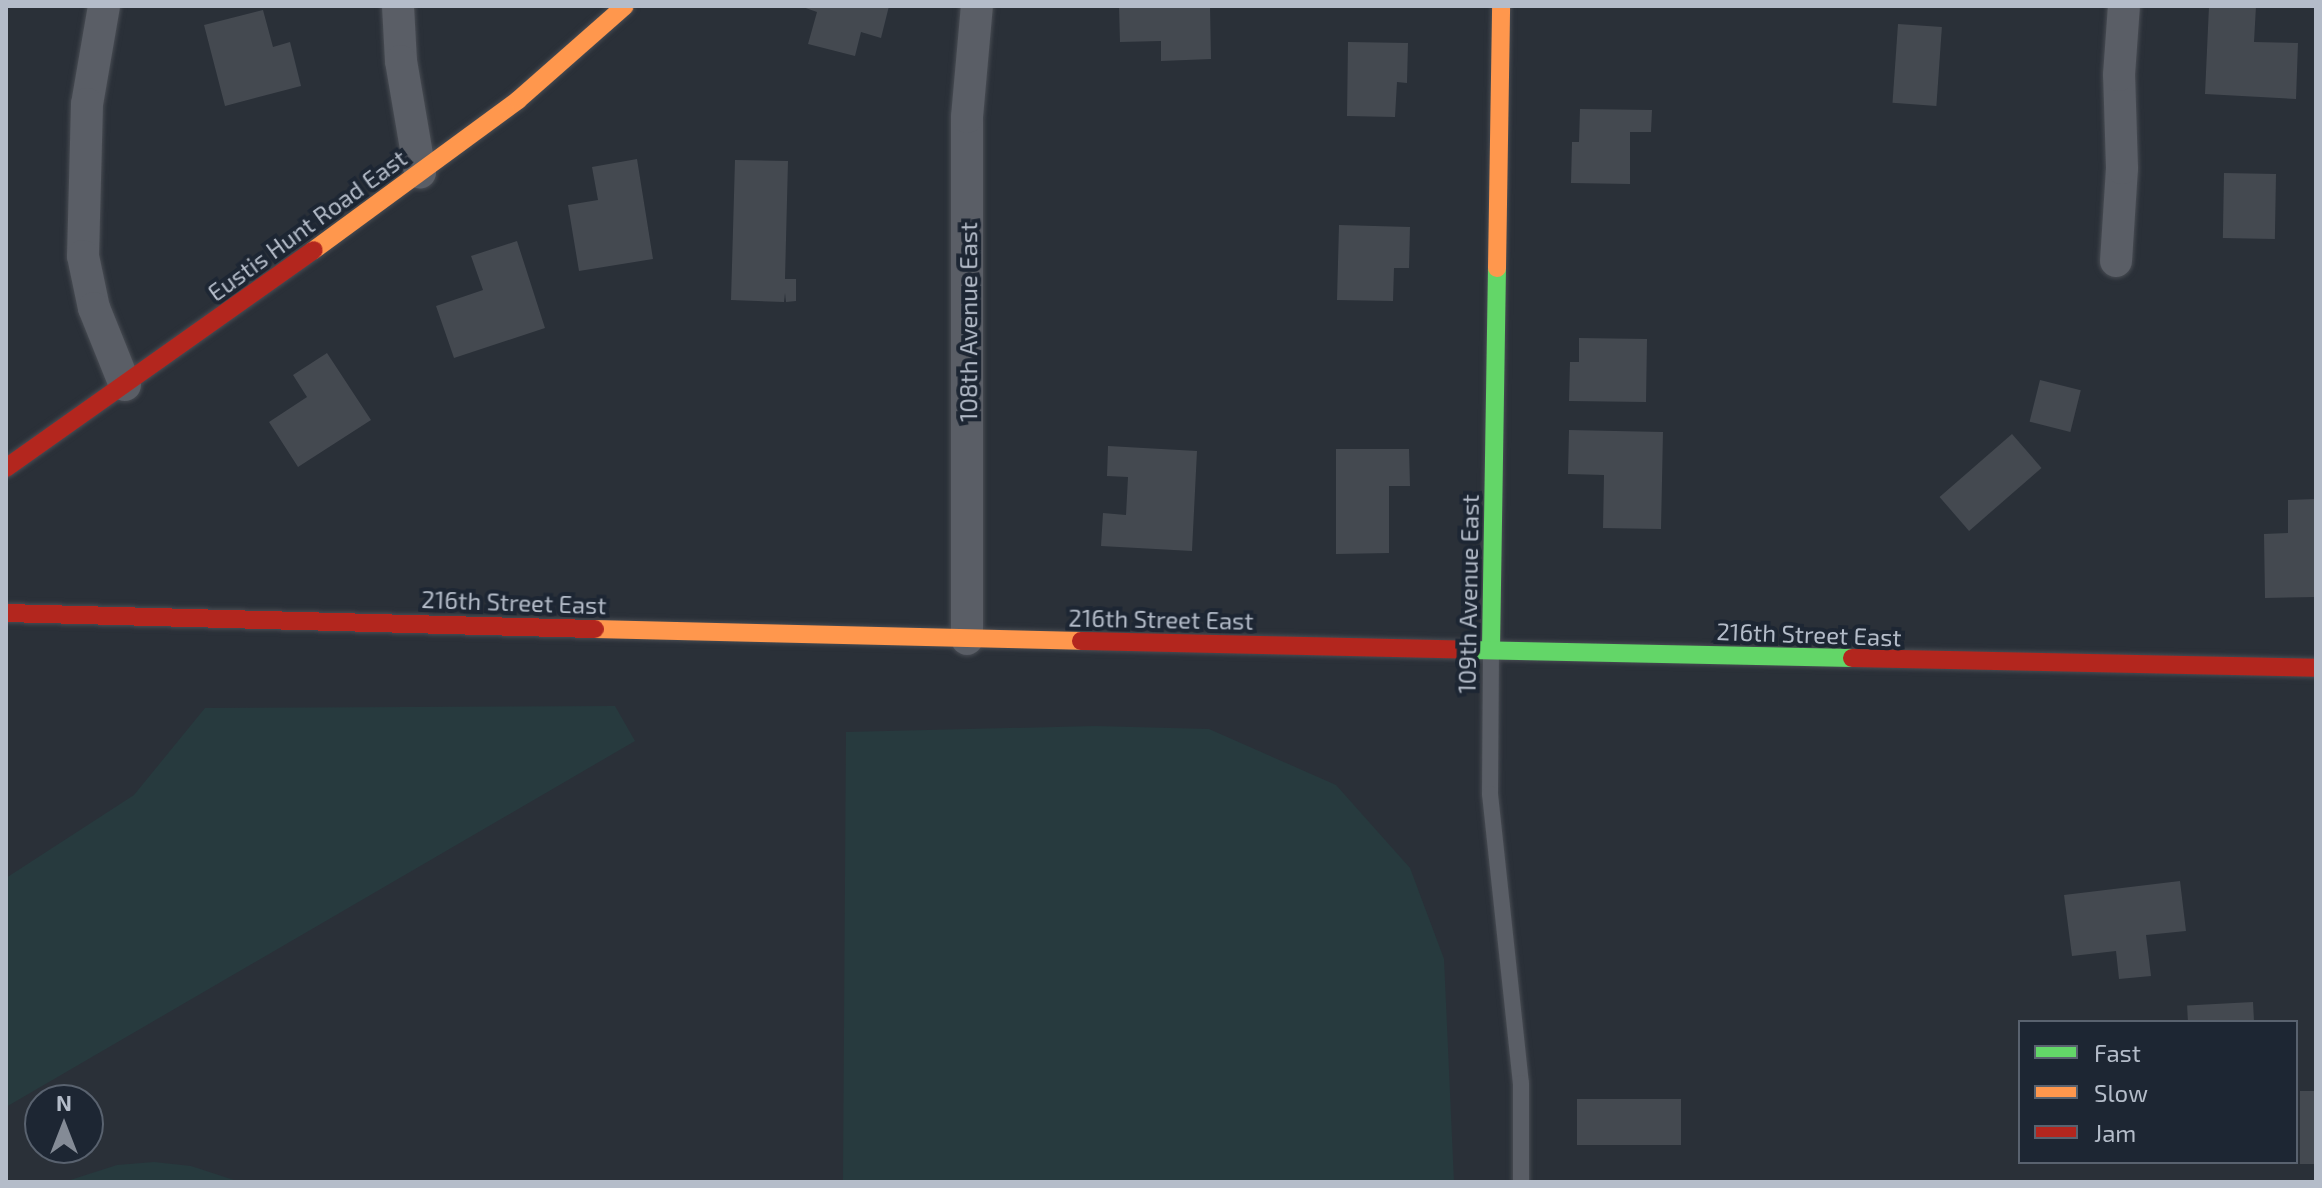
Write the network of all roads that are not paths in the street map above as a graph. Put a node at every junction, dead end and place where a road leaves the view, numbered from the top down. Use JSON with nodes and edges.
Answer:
{"nodes":[{"id":1,"x":104,"y":6,"type":"edge"},
{"id":2,"x":398,"y":6,"type":"edge"},
{"id":3,"x":625,"y":6,"type":"edge"},
{"id":4,"x":977,"y":6,"type":"edge"},
{"id":5,"x":1501,"y":6,"type":"edge"},
{"id":6,"x":2124,"y":6,"type":"edge"},
{"id":7,"x":420,"y":172,"type":"junction"},
{"id":8,"x":2116,"y":261,"type":"dead end"},
{"id":9,"x":125,"y":385,"type":"junction"},
{"id":10,"x":6,"y":468,"type":"edge"},
{"id":11,"x":6,"y":613,"type":"edge"},
{"id":12,"x":967,"y":639,"type":"junction"},
{"id":13,"x":1491,"y":649,"type":"junction"},
{"id":14,"x":2316,"y":668,"type":"edge"},
{"id":15,"x":1521,"y":1182,"type":"edge"}],
"edges":[{"from":1,"to":9,"type":"street"},
{"from":2,"to":7,"type":"street"},
{"from":3,"to":7,"type":"street","name":"Eustis Hunt Road East"},
{"from":4,"to":12,"type":"street","name":"108th Avenue East"},
{"from":5,"to":13,"type":"street","name":"109th Avenue East"},
{"from":6,"to":8,"type":"street"},
{"from":7,"to":9,"type":"street","name":"Eustis Hunt Road East"},
{"from":9,"to":10,"type":"street","name":"Eustis Hunt Road East"},
{"from":11,"to":12,"type":"street","name":"216th Street East"},
{"from":12,"to":13,"type":"street","name":"216th Street East"},
{"from":13,"to":14,"type":"street","name":"216th Street East"},
{"from":13,"to":15,"type":"lane","name":"109th Avenue East"}]}
